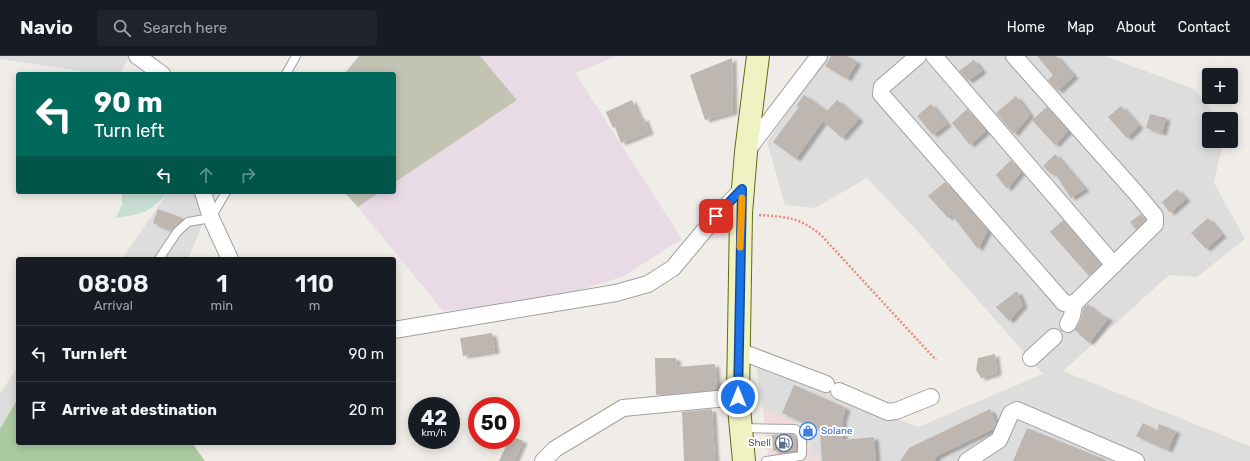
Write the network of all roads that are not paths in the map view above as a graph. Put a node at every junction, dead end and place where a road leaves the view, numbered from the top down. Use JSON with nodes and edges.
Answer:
{"nodes":[{"id":1,"x":138,"y":56,"type":"edge"},
{"id":2,"x":296,"y":56,"type":"edge"},
{"id":3,"x":758,"y":56,"type":"edge"},
{"id":4,"x":819,"y":56,"type":"edge"},
{"id":5,"x":918,"y":56,"type":"edge"},
{"id":6,"x":934,"y":56,"type":"edge"},
{"id":7,"x":1014,"y":56,"type":"edge"},
{"id":8,"x":159,"y":72,"type":"edge"},
{"id":9,"x":287,"y":72,"type":"edge"},
{"id":10,"x":746,"y":152,"type":"junction"},
{"id":11,"x":742,"y":189,"type":"junction"},
{"id":12,"x":205,"y":194,"type":"edge"},
{"id":13,"x":225,"y":194,"type":"edge"},
{"id":14,"x":211,"y":218,"type":"junction"},
{"id":15,"x":160,"y":257,"type":"edge"},
{"id":16,"x":229,"y":257,"type":"edge"},
{"id":17,"x":1114,"y":265,"type":"junction"},
{"id":18,"x":1074,"y":304,"type":"junction"},
{"id":19,"x":1068,"y":324,"type":"dead end"},
{"id":20,"x":396,"y":330,"type":"edge"},
{"id":21,"x":1054,"y":337,"type":"dead end"},
{"id":22,"x":739,"y":351,"type":"junction"},
{"id":23,"x":1031,"y":358,"type":"dead end"},
{"id":24,"x":738,"y":397,"type":"junction"},
{"id":25,"x":931,"y":397,"type":"dead end"},
{"id":26,"x":741,"y":428,"type":"junction"},
{"id":27,"x":543,"y":461,"type":"edge"},
{"id":28,"x":744,"y":461,"type":"edge"},
{"id":29,"x":766,"y":461,"type":"edge"},
{"id":30,"x":967,"y":461,"type":"edge"},
{"id":31,"x":1136,"y":461,"type":"edge"}],
"edges":[{"from":1,"to":8,"type":"street"},
{"from":2,"to":9,"type":"lane"},
{"from":3,"to":10,"type":"main road"},
{"from":4,"to":10,"type":"street"},
{"from":5,"to":18,"type":"street"},
{"from":6,"to":17,"type":"street"},
{"from":7,"to":17,"type":"street"},
{"from":10,"to":11,"type":"main road"},
{"from":11,"to":20,"type":"street"},
{"from":11,"to":22,"type":"main road"},
{"from":12,"to":14,"type":"street"},
{"from":13,"to":14,"type":"lane"},
{"from":14,"to":15,"type":"lane"},
{"from":14,"to":16,"type":"street"},
{"from":17,"to":18,"type":"street"},
{"from":18,"to":19,"type":"street"},
{"from":21,"to":23,"type":"street"},
{"from":22,"to":24,"type":"main road"},
{"from":22,"to":25,"type":"street"},
{"from":24,"to":26,"type":"main road"},
{"from":24,"to":27,"type":"street"},
{"from":26,"to":28,"type":"main road"},
{"from":26,"to":29,"type":"lane"},
{"from":30,"to":31,"type":"street"}]}
